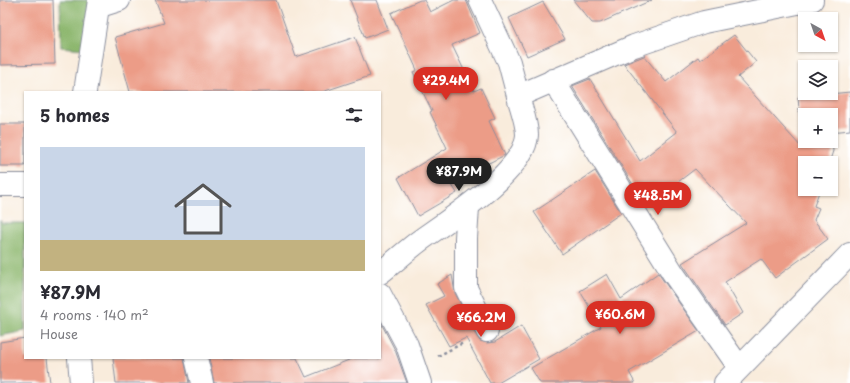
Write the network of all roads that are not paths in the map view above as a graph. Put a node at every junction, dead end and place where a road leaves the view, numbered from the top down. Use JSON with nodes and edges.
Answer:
{"nodes":[{"id":1,"x":480,"y":0,"type":"edge"},
{"id":2,"x":812,"y":0,"type":"edge"},
{"id":3,"x":106,"y":2,"type":"edge"},
{"id":4,"x":553,"y":80,"type":"junction"},
{"id":5,"x":85,"y":91,"type":"edge"},
{"id":6,"x":518,"y":96,"type":"junction"},
{"id":7,"x":0,"y":185,"type":"edge"},
{"id":8,"x":24,"y":185,"type":"edge"},
{"id":9,"x":468,"y":207,"type":"junction"},
{"id":10,"x":850,"y":254,"type":"edge"},
{"id":11,"x":381,"y":272,"type":"edge"},
{"id":12,"x":381,"y":296,"type":"edge"},
{"id":13,"x":487,"y":331,"type":"road end"},
{"id":14,"x":79,"y":359,"type":"edge"},
{"id":15,"x":196,"y":359,"type":"edge"},
{"id":16,"x":732,"y":375,"type":"edge"},
{"id":17,"x":417,"y":376,"type":"edge"},
{"id":18,"x":81,"y":383,"type":"edge"},
{"id":19,"x":202,"y":383,"type":"edge"}],
"edges":[{"from":1,"to":6,"type":"street"},
{"from":2,"to":4,"type":"street"},
{"from":3,"to":5,"type":"street"},
{"from":4,"to":6,"type":"street"},
{"from":4,"to":16,"type":"street"},
{"from":6,"to":9,"type":"street"},
{"from":7,"to":8,"type":"street"},
{"from":9,"to":11,"type":"street"},
{"from":9,"to":13,"type":"street"},
{"from":10,"to":16,"type":"street"},
{"from":12,"to":17,"type":"street"},
{"from":14,"to":18,"type":"street"},
{"from":15,"to":19,"type":"street"}]}
